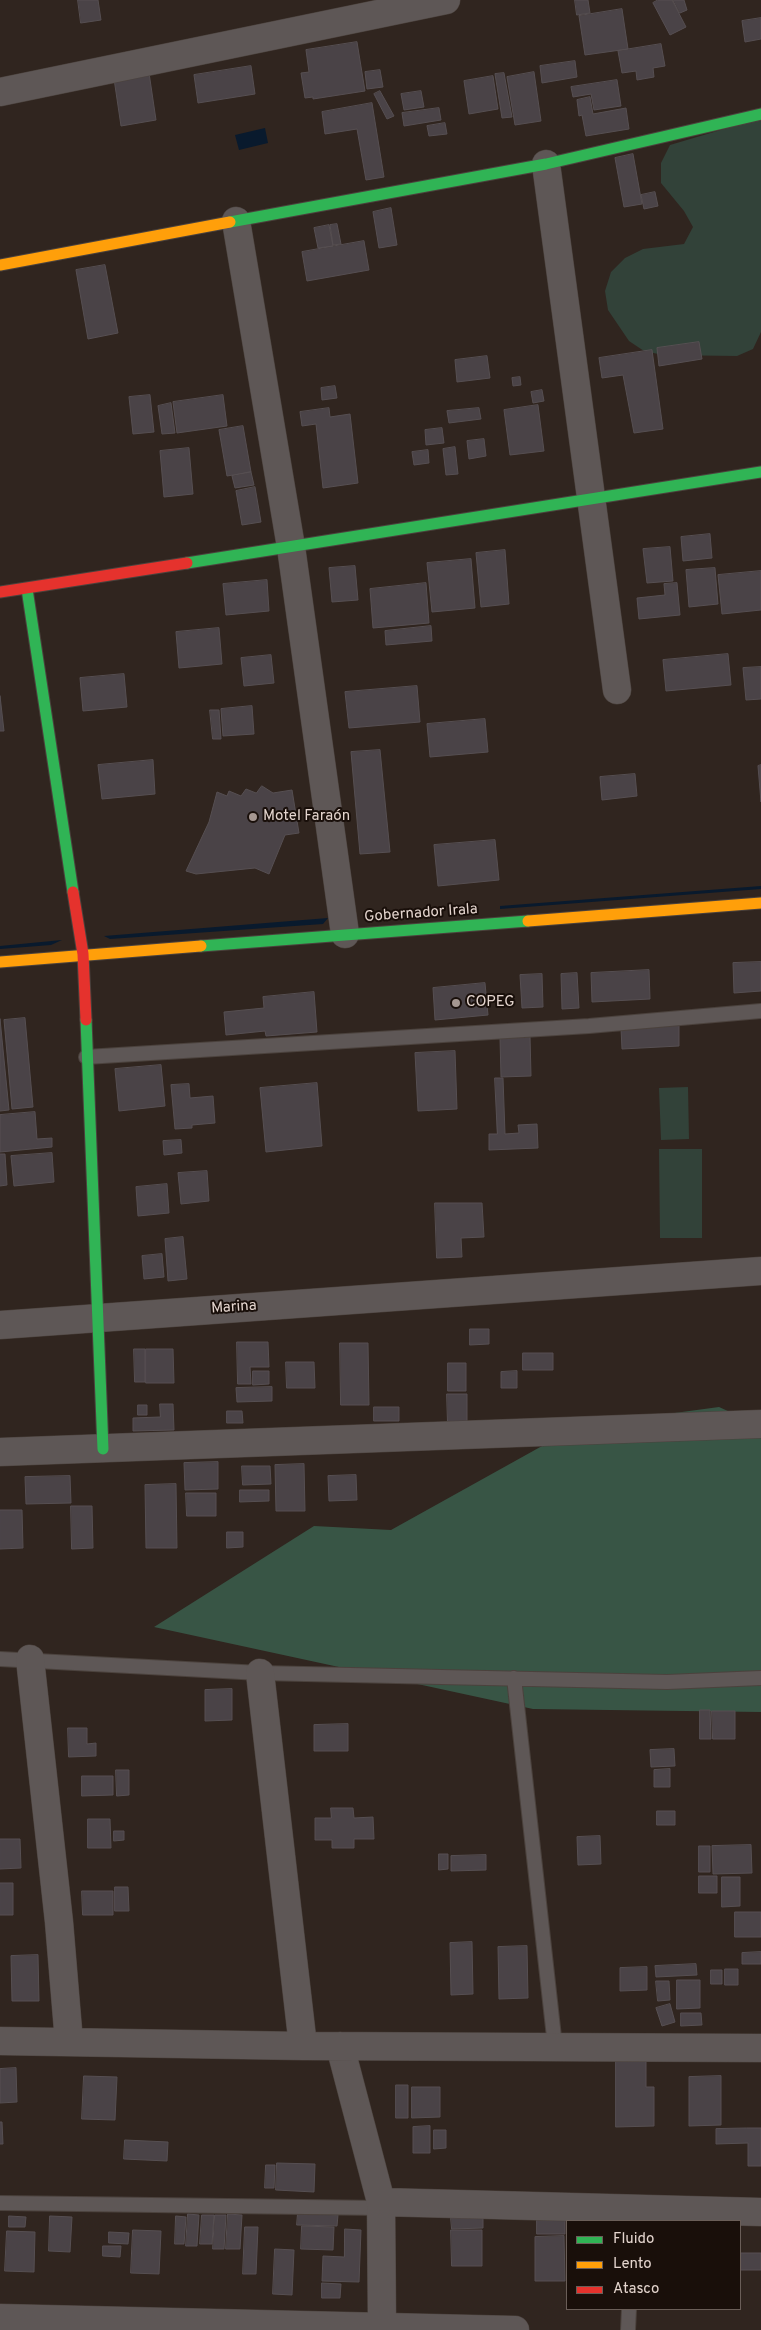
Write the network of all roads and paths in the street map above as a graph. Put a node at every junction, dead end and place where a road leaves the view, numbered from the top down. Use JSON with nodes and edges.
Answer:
{"nodes":[{"id":1,"x":446,"y":0,"type":"edge"},
{"id":2,"x":0,"y":92,"type":"edge"},
{"id":3,"x":761,"y":114,"type":"edge"},
{"id":4,"x":546,"y":164,"type":"junction"},
{"id":5,"x":236,"y":221,"type":"junction"},
{"id":6,"x":0,"y":265,"type":"edge"},
{"id":7,"x":761,"y":472,"type":"edge"},
{"id":8,"x":591,"y":499,"type":"junction"},
{"id":9,"x":291,"y":547,"type":"junction"},
{"id":10,"x":27,"y":589,"type":"junction"},
{"id":11,"x":0,"y":592,"type":"edge"},
{"id":12,"x":618,"y":690,"type":"dead end"},
{"id":13,"x":761,"y":903,"type":"edge"},
{"id":14,"x":345,"y":934,"type":"junction"},
{"id":15,"x":83,"y":954,"type":"junction"},
{"id":16,"x":0,"y":962,"type":"edge"},
{"id":17,"x":761,"y":1011,"type":"edge"},
{"id":18,"x":86,"y":1057,"type":"junction"},
{"id":19,"x":761,"y":1272,"type":"edge"},
{"id":20,"x":96,"y":1318,"type":"junction"},
{"id":21,"x":0,"y":1325,"type":"edge"},
{"id":22,"x":761,"y":1424,"type":"edge"},
{"id":23,"x":103,"y":1449,"type":"junction"},
{"id":24,"x":0,"y":1452,"type":"edge"},
{"id":25,"x":0,"y":1659,"type":"edge"},
{"id":26,"x":30,"y":1659,"type":"junction"},
{"id":27,"x":260,"y":1673,"type":"junction"},
{"id":28,"x":514,"y":1678,"type":"junction"},
{"id":29,"x":761,"y":1678,"type":"edge"},
{"id":30,"x":0,"y":2041,"type":"edge"},
{"id":31,"x":69,"y":2042,"type":"junction"},
{"id":32,"x":303,"y":2046,"type":"junction"},
{"id":33,"x":340,"y":2046,"type":"junction"},
{"id":34,"x":555,"y":2046,"type":"junction"},
{"id":35,"x":761,"y":2048,"type":"edge"},
{"id":36,"x":0,"y":2203,"type":"edge"},
{"id":37,"x":381,"y":2205,"type":"junction"},
{"id":38,"x":761,"y":2212,"type":"edge"},
{"id":39,"x":631,"y":2215,"type":"edge"},
{"id":40,"x":629,"y":2310,"type":"edge"},
{"id":41,"x":0,"y":2318,"type":"edge"},
{"id":42,"x":382,"y":2325,"type":"junction"},
{"id":43,"x":515,"y":2330,"type":"edge"},
{"id":44,"x":628,"y":2330,"type":"edge"}],
"edges":[{"from":1,"to":2,"type":"street"},
{"from":3,"to":4,"type":"street"},
{"from":4,"to":5,"type":"street"},
{"from":4,"to":8,"type":"street"},
{"from":5,"to":6,"type":"street"},
{"from":5,"to":9,"type":"street"},
{"from":7,"to":8,"type":"street"},
{"from":8,"to":9,"type":"street"},
{"from":8,"to":12,"type":"street"},
{"from":9,"to":10,"type":"street"},
{"from":9,"to":14,"type":"street"},
{"from":10,"to":11,"type":"street"},
{"from":10,"to":15,"type":"street"},
{"from":13,"to":14,"type":"street","name":"Gobernador Irala"},
{"from":14,"to":15,"type":"street","name":"Gobernador Irala"},
{"from":15,"to":16,"type":"street","name":"Gobernador Irala"},
{"from":15,"to":18,"type":"street"},
{"from":17,"to":18,"type":"lane"},
{"from":18,"to":20,"type":"street"},
{"from":19,"to":20,"type":"street","name":"Marina"},
{"from":20,"to":21,"type":"street","name":"Marina"},
{"from":20,"to":23,"type":"street"},
{"from":22,"to":23,"type":"street"},
{"from":23,"to":24,"type":"street"},
{"from":25,"to":26,"type":"lane"},
{"from":26,"to":27,"type":"lane"},
{"from":26,"to":31,"type":"street"},
{"from":27,"to":28,"type":"lane"},
{"from":27,"to":32,"type":"street"},
{"from":28,"to":29,"type":"lane"},
{"from":28,"to":34,"type":"lane"},
{"from":30,"to":31,"type":"street"},
{"from":31,"to":32,"type":"street"},
{"from":32,"to":33,"type":"street"},
{"from":33,"to":34,"type":"street"},
{"from":33,"to":37,"type":"street"},
{"from":34,"to":35,"type":"street"},
{"from":36,"to":37,"type":"lane"},
{"from":37,"to":39,"type":"street"},
{"from":37,"to":42,"type":"street"},
{"from":38,"to":39,"type":"street"},
{"from":40,"to":44,"type":"lane"},
{"from":41,"to":42,"type":"street"},
{"from":42,"to":43,"type":"street"}]}
